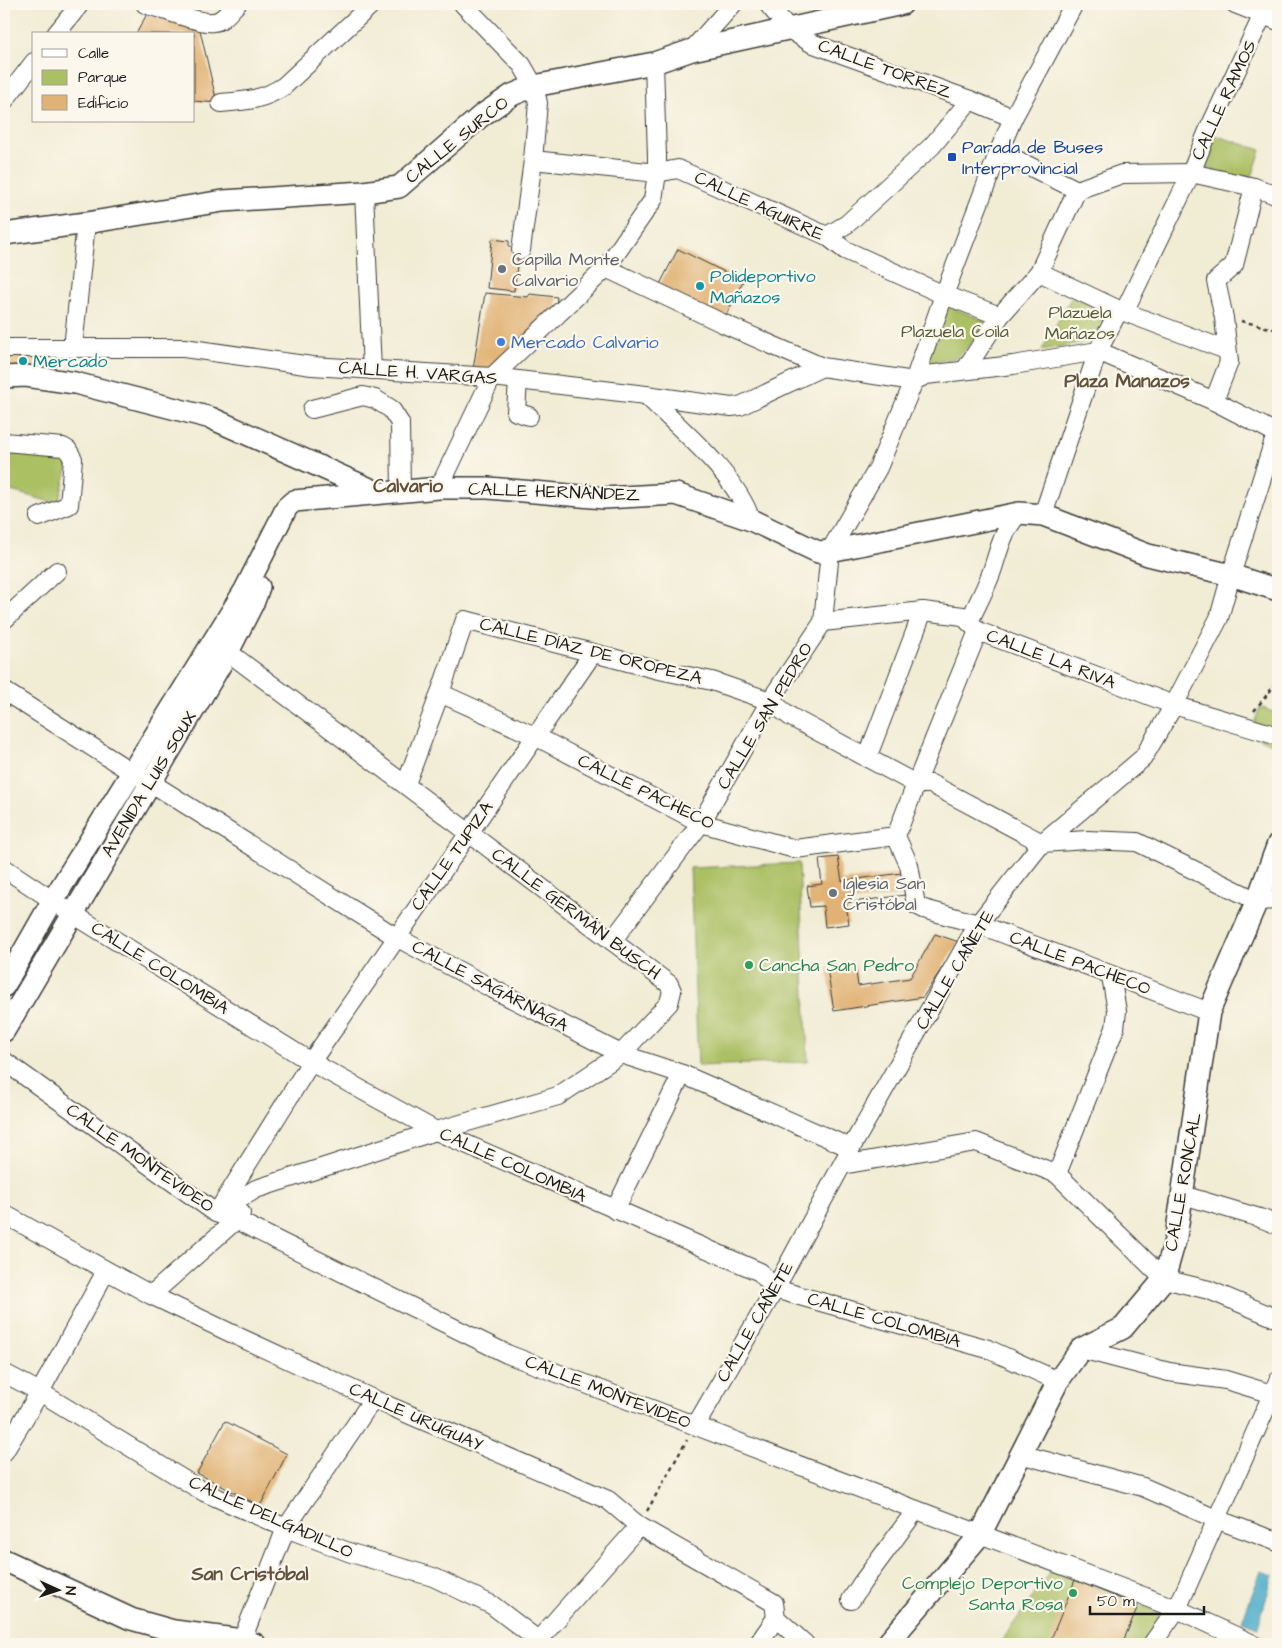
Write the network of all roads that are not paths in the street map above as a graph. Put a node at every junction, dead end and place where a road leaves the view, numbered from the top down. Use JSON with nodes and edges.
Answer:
{"nodes":[{"id":1,"x":80,"y":4,"type":"edge"},
{"id":2,"x":145,"y":4,"type":"edge"},
{"id":3,"x":237,"y":4,"type":"edge"},
{"id":4,"x":372,"y":4,"type":"edge"},
{"id":5,"x":464,"y":4,"type":"edge"},
{"id":6,"x":733,"y":4,"type":"edge"},
{"id":7,"x":768,"y":4,"type":"edge"},
{"id":8,"x":902,"y":4,"type":"edge"},
{"id":9,"x":1074,"y":4,"type":"edge"},
{"id":10,"x":1235,"y":4,"type":"edge"},
{"id":11,"x":1270,"y":13,"type":"edge"},
{"id":12,"x":789,"y":29,"type":"junction"},
{"id":13,"x":58,"y":32,"type":"edge"},
{"id":14,"x":692,"y":50,"type":"junction"},
{"id":15,"x":654,"y":63,"type":"junction"},
{"id":16,"x":32,"y":65,"type":"edge"},
{"id":17,"x":534,"y":86,"type":"junction"},
{"id":18,"x":970,"y":100,"type":"junction"},
{"id":19,"x":4,"y":101,"type":"edge"},
{"id":20,"x":221,"y":103,"type":"dead end"},
{"id":21,"x":1013,"y":118,"type":"junction"},
{"id":22,"x":999,"y":151,"type":"junction"},
{"id":23,"x":533,"y":160,"type":"junction"},
{"id":24,"x":657,"y":173,"type":"junction"},
{"id":25,"x":1189,"y":177,"type":"junction"},
{"id":26,"x":1254,"y":187,"type":"junction"},
{"id":27,"x":1077,"y":190,"type":"junction"},
{"id":28,"x":364,"y":192,"type":"junction"},
{"id":29,"x":1278,"y":196,"type":"edge"},
{"id":30,"x":86,"y":223,"type":"junction"},
{"id":31,"x":4,"y":234,"type":"edge"},
{"id":32,"x":827,"y":236,"type":"junction"},
{"id":33,"x":521,"y":250,"type":"dead end"},
{"id":34,"x":606,"y":268,"type":"junction"},
{"id":35,"x":1039,"y":272,"type":"junction"},
{"id":36,"x":944,"y":295,"type":"junction"},
{"id":37,"x":1121,"y":311,"type":"junction"},
{"id":38,"x":1000,"y":316,"type":"junction"},
{"id":39,"x":4,"y":348,"type":"edge"},
{"id":40,"x":73,"y":348,"type":"junction"},
{"id":41,"x":1098,"y":350,"type":"junction"},
{"id":42,"x":1226,"y":350,"type":"junction"},
{"id":43,"x":822,"y":367,"type":"junction"},
{"id":44,"x":372,"y":370,"type":"junction"},
{"id":45,"x":965,"y":370,"type":"junction"},
{"id":46,"x":4,"y":377,"type":"edge"},
{"id":47,"x":492,"y":377,"type":"junction"},
{"id":48,"x":518,"y":380,"type":"junction"},
{"id":49,"x":914,"y":381,"type":"junction"},
{"id":50,"x":646,"y":395,"type":"junction"},
{"id":51,"x":1214,"y":401,"type":"junction"},
{"id":52,"x":312,"y":409,"type":"dead end"},
{"id":53,"x":529,"y":416,"type":"dead end"},
{"id":54,"x":1278,"y":432,"type":"edge"},
{"id":55,"x":4,"y":442,"type":"edge"},
{"id":56,"x":439,"y":488,"type":"junction"},
{"id":57,"x":391,"y":493,"type":"junction"},
{"id":58,"x":1019,"y":513,"type":"junction"},
{"id":59,"x":1043,"y":515,"type":"junction"},
{"id":60,"x":39,"y":517,"type":"dead end"},
{"id":61,"x":751,"y":520,"type":"junction"},
{"id":62,"x":276,"y":529,"type":"junction"},
{"id":63,"x":830,"y":552,"type":"junction"},
{"id":64,"x":57,"y":571,"type":"dead end"},
{"id":65,"x":1231,"y":575,"type":"junction"},
{"id":66,"x":1278,"y":590,"type":"edge"},
{"id":67,"x":923,"y":611,"type":"junction"},
{"id":68,"x":4,"y":620,"type":"edge"},
{"id":69,"x":823,"y":622,"type":"junction"},
{"id":70,"x":974,"y":626,"type":"junction"},
{"id":71,"x":228,"y":652,"type":"junction"},
{"id":72,"x":593,"y":653,"type":"junction"},
{"id":73,"x":4,"y":691,"type":"edge"},
{"id":74,"x":440,"y":693,"type":"junction"},
{"id":75,"x":770,"y":700,"type":"junction"},
{"id":76,"x":1174,"y":706,"type":"junction"},
{"id":77,"x":537,"y":736,"type":"junction"},
{"id":78,"x":1278,"y":736,"type":"edge"},
{"id":79,"x":867,"y":758,"type":"junction"},
{"id":80,"x":141,"y":778,"type":"junction"},
{"id":81,"x":406,"y":784,"type":"junction"},
{"id":82,"x":916,"y":784,"type":"junction"},
{"id":83,"x":701,"y":823,"type":"junction"},
{"id":84,"x":468,"y":833,"type":"junction"},
{"id":85,"x":896,"y":836,"type":"junction"},
{"id":86,"x":1042,"y":843,"type":"junction"},
{"id":87,"x":1278,"y":844,"type":"edge"},
{"id":88,"x":4,"y":868,"type":"edge"},
{"id":89,"x":53,"y":900,"type":"junction"},
{"id":90,"x":1268,"y":901,"type":"edge"},
{"id":91,"x":72,"y":914,"type":"junction"},
{"id":92,"x":978,"y":924,"type":"junction"},
{"id":93,"x":396,"y":937,"type":"junction"},
{"id":94,"x":612,"y":941,"type":"junction"},
{"id":95,"x":1111,"y":976,"type":"junction"},
{"id":96,"x":4,"y":986,"type":"edge"},
{"id":97,"x":1209,"y":1012,"type":"junction"},
{"id":98,"x":4,"y":1031,"type":"edge"},
{"id":99,"x":621,"y":1054,"type":"junction"},
{"id":100,"x":4,"y":1061,"type":"edge"},
{"id":101,"x":311,"y":1062,"type":"junction"},
{"id":102,"x":682,"y":1074,"type":"junction"},
{"id":103,"x":436,"y":1131,"type":"junction"},
{"id":104,"x":851,"y":1148,"type":"junction"},
{"id":105,"x":842,"y":1165,"type":"junction"},
{"id":106,"x":1057,"y":1174,"type":"junction"},
{"id":107,"x":256,"y":1189,"type":"junction"},
{"id":108,"x":1183,"y":1195,"type":"junction"},
{"id":109,"x":615,"y":1210,"type":"junction"},
{"id":110,"x":216,"y":1213,"type":"junction"},
{"id":111,"x":4,"y":1214,"type":"edge"},
{"id":112,"x":236,"y":1220,"type":"junction"},
{"id":113,"x":1278,"y":1225,"type":"edge"},
{"id":114,"x":106,"y":1271,"type":"junction"},
{"id":115,"x":1164,"y":1279,"type":"junction"},
{"id":116,"x":775,"y":1289,"type":"junction"},
{"id":117,"x":151,"y":1294,"type":"junction"},
{"id":118,"x":1278,"y":1319,"type":"edge"},
{"id":119,"x":1081,"y":1348,"type":"junction"},
{"id":120,"x":4,"y":1374,"type":"edge"},
{"id":121,"x":1058,"y":1381,"type":"junction"},
{"id":122,"x":1276,"y":1391,"type":"edge"},
{"id":123,"x":40,"y":1392,"type":"junction"},
{"id":124,"x":373,"y":1399,"type":"junction"},
{"id":125,"x":696,"y":1425,"type":"junction"},
{"id":126,"x":4,"y":1452,"type":"edge"},
{"id":127,"x":1020,"y":1454,"type":"junction"},
{"id":128,"x":916,"y":1510,"type":"junction"},
{"id":129,"x":1216,"y":1519,"type":"junction"},
{"id":130,"x":639,"y":1526,"type":"junction"},
{"id":131,"x":286,"y":1528,"type":"junction"},
{"id":132,"x":980,"y":1535,"type":"junction"},
{"id":133,"x":1278,"y":1542,"type":"edge"},
{"id":134,"x":4,"y":1560,"type":"edge"},
{"id":135,"x":851,"y":1600,"type":"dead end"},
{"id":136,"x":1176,"y":1609,"type":"junction"},
{"id":137,"x":776,"y":1618,"type":"junction"},
{"id":138,"x":248,"y":1642,"type":"edge"},
{"id":139,"x":539,"y":1643,"type":"edge"},
{"id":140,"x":758,"y":1644,"type":"edge"},
{"id":141,"x":805,"y":1644,"type":"edge"},
{"id":142,"x":887,"y":1644,"type":"edge"},
{"id":143,"x":1152,"y":1644,"type":"edge"},
{"id":144,"x":1253,"y":1644,"type":"edge"}],
"edges":[{"from":1,"to":13,"type":"street"},
{"from":2,"to":3,"type":"street"},
{"from":4,"to":20,"type":"street"},
{"from":5,"to":17,"type":"street"},
{"from":6,"to":14,"type":"street"},
{"from":7,"to":12,"type":"street","name":"CALLE TORREZ"},
{"from":8,"to":12,"type":"main road","name":"CALLE SURCO"},
{"from":9,"to":21,"type":"street","name":"CALLE SAN PEDRO"},
{"from":10,"to":11,"type":"street"},
{"from":11,"to":25,"type":"street","name":"CALLE RAMOS"},
{"from":12,"to":14,"type":"main road","name":"CALLE SURCO"},
{"from":12,"to":18,"type":"street","name":"CALLE TORREZ"},
{"from":14,"to":15,"type":"main road","name":"CALLE SURCO"},
{"from":15,"to":17,"type":"main road","name":"CALLE SURCO"},
{"from":15,"to":24,"type":"street"},
{"from":16,"to":19,"type":"street"},
{"from":17,"to":23,"type":"street"},
{"from":17,"to":28,"type":"main road","name":"CALLE SURCO"},
{"from":18,"to":21,"type":"street","name":"CALLE TORREZ"},
{"from":18,"to":32,"type":"street"},
{"from":21,"to":22,"type":"street","name":"CALLE SAN PEDRO"},
{"from":22,"to":27,"type":"street"},
{"from":22,"to":36,"type":"street","name":"CALLE SAN PEDRO"},
{"from":23,"to":24,"type":"street","name":"CALLE AGUIRRE"},
{"from":23,"to":33,"type":"street"},
{"from":24,"to":32,"type":"street","name":"CALLE AGUIRRE"},
{"from":24,"to":34,"type":"street"},
{"from":25,"to":26,"type":"street"},
{"from":25,"to":27,"type":"street","name":"CALLE RAMOS"},
{"from":25,"to":37,"type":"street","name":"CALLE RAMOS"},
{"from":26,"to":29,"type":"street"},
{"from":26,"to":42,"type":"street"},
{"from":27,"to":35,"type":"street"},
{"from":28,"to":30,"type":"main road","name":"CALLE SURCO"},
{"from":28,"to":44,"type":"street"},
{"from":30,"to":31,"type":"main road","name":"CALLE SURCO"},
{"from":30,"to":40,"type":"street"},
{"from":32,"to":36,"type":"street","name":"CALLE AGUIRRE"},
{"from":34,"to":43,"type":"street"},
{"from":34,"to":47,"type":"street"},
{"from":35,"to":37,"type":"street"},
{"from":35,"to":38,"type":"street"},
{"from":36,"to":38,"type":"street","name":"CALLE AGUIRRE"},
{"from":36,"to":49,"type":"street","name":"CALLE SAN PEDRO"},
{"from":37,"to":41,"type":"street","name":"CALLE RAMOS"},
{"from":37,"to":42,"type":"street"},
{"from":38,"to":45,"type":"street"},
{"from":39,"to":40,"type":"street","name":"CALLE H. VARGAS"},
{"from":40,"to":44,"type":"street","name":"CALLE H. VARGAS"},
{"from":41,"to":45,"type":"street"},
{"from":41,"to":51,"type":"street"},
{"from":41,"to":59,"type":"street","name":"CALLE RAMOS"},
{"from":42,"to":51,"type":"street"},
{"from":43,"to":49,"type":"street"},
{"from":43,"to":50,"type":"street","name":"CALLE H. VARGAS"},
{"from":44,"to":47,"type":"street","name":"CALLE H. VARGAS"},
{"from":45,"to":49,"type":"street"},
{"from":46,"to":57,"type":"main road","name":"CALLE HERNÁNDEZ"},
{"from":47,"to":48,"type":"street","name":"CALLE H. VARGAS"},
{"from":47,"to":56,"type":"street"},
{"from":48,"to":50,"type":"street","name":"CALLE H. VARGAS"},
{"from":48,"to":53,"type":"street"},
{"from":49,"to":63,"type":"street","name":"CALLE SAN PEDRO"},
{"from":50,"to":61,"type":"street"},
{"from":51,"to":54,"type":"street"},
{"from":52,"to":57,"type":"street"},
{"from":54,"to":65,"type":"street","name":"CALLE CAÑETE"},
{"from":55,"to":60,"type":"street"},
{"from":56,"to":57,"type":"main road","name":"CALLE HERNÁNDEZ"},
{"from":56,"to":61,"type":"main road","name":"CALLE HERNÁNDEZ"},
{"from":57,"to":62,"type":"main road","name":"AVENIDA LUIS SOUX"},
{"from":58,"to":59,"type":"main road","name":"CALLE HERNÁNDEZ"},
{"from":58,"to":63,"type":"main road","name":"CALLE HERNÁNDEZ"},
{"from":58,"to":70,"type":"street"},
{"from":59,"to":65,"type":"main road","name":"CALLE HERNÁNDEZ"},
{"from":61,"to":63,"type":"main road","name":"CALLE HERNÁNDEZ"},
{"from":62,"to":71,"type":"main road","name":"AVENIDA LUIS SOUX"},
{"from":62,"to":80,"type":"main road","name":"AVENIDA LUIS SOUX"},
{"from":63,"to":69,"type":"street","name":"CALLE SAN PEDRO"},
{"from":64,"to":68,"type":"street"},
{"from":65,"to":66,"type":"main road","name":"CALLE HERNÁNDEZ"},
{"from":65,"to":76,"type":"street","name":"CALLE CAÑETE"},
{"from":67,"to":69,"type":"street","name":"CALLE LA RIVA"},
{"from":67,"to":70,"type":"street","name":"CALLE LA RIVA"},
{"from":67,"to":79,"type":"street"},
{"from":69,"to":75,"type":"street","name":"CALLE SAN PEDRO"},
{"from":70,"to":76,"type":"street","name":"CALLE LA RIVA"},
{"from":70,"to":82,"type":"street"},
{"from":71,"to":80,"type":"main road","name":"AVENIDA LUIS SOUX"},
{"from":71,"to":81,"type":"street","name":"CALLE GERMÁN BUSCH"},
{"from":72,"to":74,"type":"street","name":"CALLE DÍAZ DE OROPEZA"},
{"from":72,"to":75,"type":"street","name":"CALLE DÍAZ DE OROPEZA"},
{"from":72,"to":77,"type":"street","name":"CALLE TUPIZA"},
{"from":73,"to":80,"type":"street","name":"CALLE SAGÁRNAGA"},
{"from":74,"to":77,"type":"street","name":"CALLE PACHECO"},
{"from":74,"to":81,"type":"street","name":"CALLE DÍAZ DE OROPEZA"},
{"from":75,"to":79,"type":"street"},
{"from":75,"to":83,"type":"street","name":"CALLE SAN PEDRO"},
{"from":76,"to":78,"type":"street","name":"CALLE LA RIVA"},
{"from":76,"to":86,"type":"street","name":"CALLE CAÑETE"},
{"from":77,"to":83,"type":"street","name":"CALLE PACHECO"},
{"from":77,"to":84,"type":"street","name":"CALLE TUPIZA"},
{"from":79,"to":82,"type":"street"},
{"from":80,"to":89,"type":"main road","name":"AVENIDA LUIS SOUX"},
{"from":80,"to":91,"type":"main road","name":"AVENIDA LUIS SOUX"},
{"from":80,"to":93,"type":"street","name":"CALLE SAGÁRNAGA"},
{"from":81,"to":84,"type":"street","name":"CALLE GERMÁN BUSCH"},
{"from":82,"to":85,"type":"street"},
{"from":82,"to":86,"type":"street"},
{"from":83,"to":85,"type":"street","name":"CALLE PACHECO"},
{"from":83,"to":94,"type":"street","name":"CALLE SAN PEDRO"},
{"from":84,"to":93,"type":"street","name":"CALLE TUPIZA"},
{"from":84,"to":94,"type":"street","name":"CALLE GERMÁN BUSCH"},
{"from":85,"to":92,"type":"street","name":"CALLE PACHECO"},
{"from":86,"to":90,"type":"street"},
{"from":86,"to":92,"type":"street","name":"CALLE CAÑETE"},
{"from":87,"to":90,"type":"main road","name":"CALLE RONCAL"},
{"from":88,"to":89,"type":"street","name":"CALLE COLOMBIA"},
{"from":89,"to":91,"type":"street","name":"CALLE COLOMBIA"},
{"from":89,"to":96,"type":"main road","name":"AVENIDA LUIS SOUX"},
{"from":90,"to":97,"type":"main road","name":"CALLE RONCAL"},
{"from":91,"to":98,"type":"main road","name":"AVENIDA LUIS SOUX"},
{"from":91,"to":101,"type":"street","name":"CALLE COLOMBIA"},
{"from":92,"to":95,"type":"street","name":"CALLE PACHECO"},
{"from":92,"to":104,"type":"street","name":"CALLE CAÑETE"},
{"from":93,"to":99,"type":"street","name":"CALLE SAGÁRNAGA"},
{"from":93,"to":101,"type":"street","name":"CALLE TUPIZA"},
{"from":94,"to":99,"type":"street","name":"CALLE GERMÁN BUSCH"},
{"from":95,"to":97,"type":"street","name":"CALLE PACHECO"},
{"from":95,"to":106,"type":"street"},
{"from":97,"to":108,"type":"main road","name":"CALLE RONCAL"},
{"from":99,"to":102,"type":"street","name":"CALLE SAGÁRNAGA"},
{"from":99,"to":103,"type":"street","name":"CALLE GERMÁN BUSCH"},
{"from":100,"to":110,"type":"street","name":"CALLE MONTEVIDEO"},
{"from":101,"to":103,"type":"street","name":"CALLE COLOMBIA"},
{"from":101,"to":110,"type":"street","name":"CALLE TUPIZA"},
{"from":102,"to":104,"type":"street","name":"CALLE SAGÁRNAGA"},
{"from":102,"to":109,"type":"street"},
{"from":103,"to":107,"type":"street","name":"CALLE GERMÁN BUSCH"},
{"from":103,"to":109,"type":"street","name":"CALLE COLOMBIA"},
{"from":104,"to":105,"type":"street","name":"CALLE CAÑETE"},
{"from":105,"to":106,"type":"street"},
{"from":105,"to":116,"type":"street","name":"CALLE CAÑETE"},
{"from":106,"to":115,"type":"street"},
{"from":107,"to":110,"type":"street","name":"CALLE GERMÁN BUSCH"},
{"from":107,"to":112,"type":"street"},
{"from":108,"to":113,"type":"street"},
{"from":108,"to":115,"type":"main road","name":"CALLE RONCAL"},
{"from":109,"to":116,"type":"street","name":"CALLE COLOMBIA"},
{"from":110,"to":112,"type":"street","name":"CALLE MONTEVIDEO"},
{"from":111,"to":114,"type":"street","name":"CALLE URUGUAY"},
{"from":112,"to":117,"type":"street"},
{"from":112,"to":125,"type":"street","name":"CALLE MONTEVIDEO"},
{"from":114,"to":117,"type":"street","name":"CALLE URUGUAY"},
{"from":114,"to":123,"type":"street"},
{"from":115,"to":118,"type":"street"},
{"from":115,"to":119,"type":"main road","name":"CALLE RONCAL"},
{"from":116,"to":121,"type":"street","name":"CALLE COLOMBIA"},
{"from":116,"to":125,"type":"street","name":"CALLE CAÑETE"},
{"from":117,"to":124,"type":"street","name":"CALLE URUGUAY"},
{"from":119,"to":121,"type":"main road","name":"CALLE RONCAL"},
{"from":119,"to":122,"type":"street"},
{"from":120,"to":123,"type":"street","name":"CALLE DELGADILLO"},
{"from":121,"to":127,"type":"main road","name":"CALLE RONCAL"},
{"from":122,"to":129,"type":"street"},
{"from":123,"to":126,"type":"street"},
{"from":123,"to":131,"type":"street","name":"CALLE DELGADILLO"},
{"from":124,"to":130,"type":"street","name":"CALLE URUGUAY"},
{"from":124,"to":131,"type":"street"},
{"from":125,"to":128,"type":"street","name":"CALLE MONTEVIDEO"},
{"from":127,"to":129,"type":"street"},
{"from":127,"to":132,"type":"main road","name":"CALLE RONCAL"},
{"from":128,"to":132,"type":"street","name":"CALLE MONTEVIDEO"},
{"from":128,"to":135,"type":"street"},
{"from":129,"to":133,"type":"street"},
{"from":129,"to":136,"type":"street"},
{"from":130,"to":137,"type":"street","name":"CALLE URUGUAY"},
{"from":130,"to":139,"type":"street"},
{"from":131,"to":138,"type":"street"},
{"from":131,"to":139,"type":"street","name":"CALLE DELGADILLO"},
{"from":132,"to":136,"type":"street","name":"CALLE MONTEVIDEO"},
{"from":132,"to":142,"type":"main road","name":"CALLE RONCAL"},
{"from":134,"to":138,"type":"main road"},
{"from":136,"to":143,"type":"street"},
{"from":136,"to":144,"type":"street","name":"CALLE MONTEVIDEO"},
{"from":137,"to":140,"type":"street"},
{"from":137,"to":141,"type":"street","name":"CALLE URUGUAY"}]}
